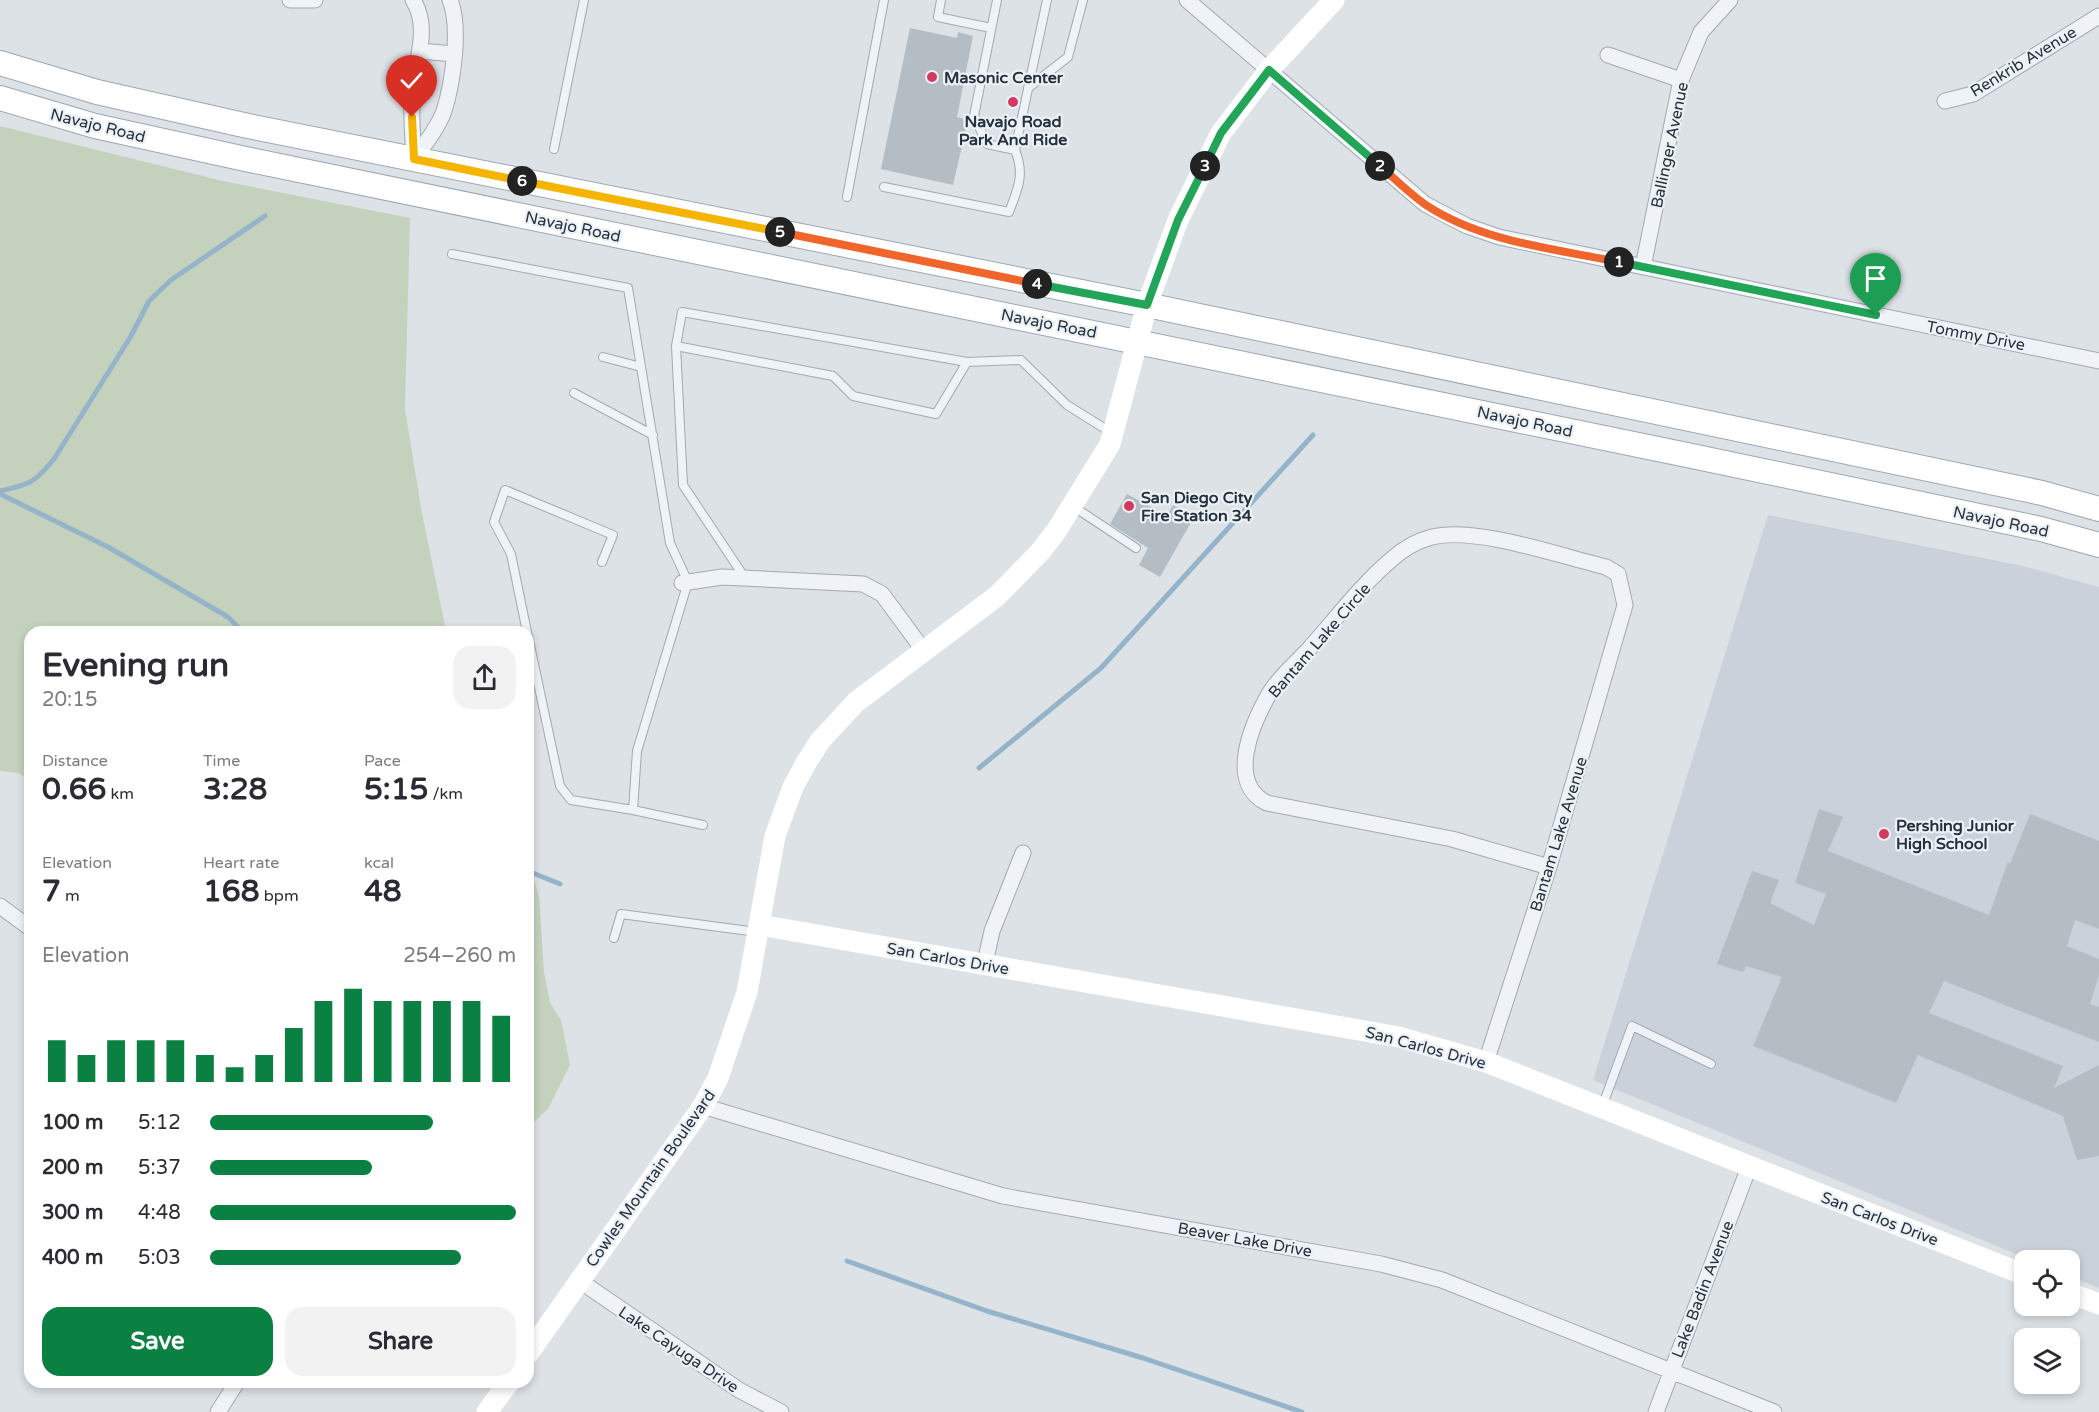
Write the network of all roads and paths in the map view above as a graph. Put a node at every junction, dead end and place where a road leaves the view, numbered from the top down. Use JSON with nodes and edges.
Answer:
{"nodes":[{"id":1,"x":290,"y":0,"type":"edge"},
{"id":2,"x":315,"y":0,"type":"edge"},
{"id":3,"x":413,"y":0,"type":"edge"},
{"id":4,"x":450,"y":0,"type":"edge"},
{"id":5,"x":584,"y":0,"type":"edge"},
{"id":6,"x":884,"y":0,"type":"edge"},
{"id":7,"x":941,"y":0,"type":"edge"},
{"id":8,"x":997,"y":0,"type":"edge"},
{"id":9,"x":1047,"y":0,"type":"edge"},
{"id":10,"x":1083,"y":0,"type":"edge"},
{"id":11,"x":1187,"y":0,"type":"edge"},
{"id":12,"x":1334,"y":0,"type":"edge"},
{"id":13,"x":1730,"y":0,"type":"edge"},
{"id":14,"x":2098,"y":18,"type":"edge"},
{"id":15,"x":991,"y":28,"type":"junction"},
{"id":16,"x":420,"y":51,"type":"junction"},
{"id":17,"x":454,"y":54,"type":"junction"},
{"id":18,"x":1608,"y":55,"type":"dead end"},
{"id":19,"x":0,"y":63,"type":"edge"},
{"id":20,"x":1269,"y":70,"type":"junction"},
{"id":21,"x":1682,"y":80,"type":"junction"},
{"id":22,"x":1028,"y":88,"type":"junction"},
{"id":23,"x":0,"y":98,"type":"edge"},
{"id":24,"x":1945,"y":101,"type":"dead end"},
{"id":25,"x":95,"y":126,"type":"junction"},
{"id":26,"x":554,"y":149,"type":"dead end"},
{"id":27,"x":1015,"y":150,"type":"junction"},
{"id":28,"x":414,"y":159,"type":"junction"},
{"id":29,"x":884,"y":187,"type":"dead end"},
{"id":30,"x":847,"y":197,"type":"dead end"},
{"id":31,"x":452,"y":254,"type":"dead end"},
{"id":32,"x":1643,"y":267,"type":"junction"},
{"id":33,"x":1147,"y":305,"type":"junction"},
{"id":34,"x":1138,"y":341,"type":"junction"},
{"id":35,"x":676,"y":346,"type":"junction"},
{"id":36,"x":603,"y":357,"type":"dead end"},
{"id":37,"x":2099,"y":361,"type":"edge"},
{"id":38,"x":967,"y":362,"type":"junction"},
{"id":39,"x":642,"y":367,"type":"junction"},
{"id":40,"x":574,"y":393,"type":"dead end"},
{"id":41,"x":1113,"y":434,"type":"junction"},
{"id":42,"x":653,"y":435,"type":"junction"},
{"id":43,"x":1073,"y":507,"type":"junction"},
{"id":44,"x":2099,"y":509,"type":"edge"},
{"id":45,"x":2099,"y":545,"type":"edge"},
{"id":46,"x":1136,"y":549,"type":"dead end"},
{"id":47,"x":602,"y":562,"type":"dead end"},
{"id":48,"x":745,"y":578,"type":"junction"},
{"id":49,"x":685,"y":582,"type":"junction"},
{"id":50,"x":1625,"y":605,"type":"joint"},
{"id":51,"x":526,"y":626,"type":"edge"},
{"id":52,"x":924,"y":651,"type":"junction"},
{"id":53,"x":534,"y":664,"type":"edge"},
{"id":54,"x":633,"y":810,"type":"junction"},
{"id":55,"x":703,"y":825,"type":"dead end"},
{"id":56,"x":1023,"y":852,"type":"dead end"},
{"id":57,"x":1550,"y":867,"type":"junction"},
{"id":58,"x":1,"y":909,"type":"edge"},
{"id":59,"x":24,"y":924,"type":"edge"},
{"id":60,"x":759,"y":928,"type":"junction"},
{"id":61,"x":614,"y":938,"type":"dead end"},
{"id":62,"x":985,"y":963,"type":"junction"},
{"id":63,"x":1486,"y":1062,"type":"junction"},
{"id":64,"x":1711,"y":1064,"type":"dead end"},
{"id":65,"x":703,"y":1106,"type":"junction"},
{"id":66,"x":1602,"y":1108,"type":"junction"},
{"id":67,"x":1749,"y":1167,"type":"junction"},
{"id":68,"x":2014,"y":1271,"type":"edge"},
{"id":69,"x":580,"y":1281,"type":"junction"},
{"id":70,"x":2080,"y":1297,"type":"edge"},
{"id":71,"x":2099,"y":1304,"type":"edge"},
{"id":72,"x":534,"y":1346,"type":"edge"},
{"id":73,"x":1671,"y":1371,"type":"junction"},
{"id":74,"x":233,"y":1388,"type":"edge"},
{"id":75,"x":505,"y":1388,"type":"edge"},
{"id":76,"x":218,"y":1412,"type":"edge"},
{"id":77,"x":488,"y":1412,"type":"edge"},
{"id":78,"x":781,"y":1412,"type":"edge"},
{"id":79,"x":1656,"y":1412,"type":"edge"},
{"id":80,"x":1774,"y":1412,"type":"edge"}],
"edges":[{"from":1,"to":2,"type":"street"},
{"from":3,"to":16,"type":"street"},
{"from":4,"to":17,"type":"street"},
{"from":5,"to":26,"type":"lane"},
{"from":6,"to":30,"type":"lane"},
{"from":7,"to":15,"type":"lane"},
{"from":8,"to":15,"type":"lane"},
{"from":9,"to":22,"type":"lane"},
{"from":10,"to":22,"type":"lane"},
{"from":11,"to":20,"type":"street","name":"Tommy Drive"},
{"from":12,"to":20,"type":"street","name":"Cowles Mountain Boulevard"},
{"from":13,"to":21,"type":"street","name":"Ballinger Avenue"},
{"from":14,"to":24,"type":"street","name":"Renkrib Avenue"},
{"from":15,"to":27,"type":"lane"},
{"from":16,"to":17,"type":"street"},
{"from":16,"to":28,"type":"street"},
{"from":17,"to":28,"type":"street"},
{"from":18,"to":21,"type":"street"},
{"from":19,"to":28,"type":"main road","name":"Navajo Road"},
{"from":20,"to":32,"type":"street","name":"Tommy Drive"},
{"from":20,"to":33,"type":"street","name":"Cowles Mountain Boulevard"},
{"from":21,"to":32,"type":"street","name":"Ballinger Avenue"},
{"from":22,"to":27,"type":"lane"},
{"from":23,"to":25,"type":"main road","name":"Navajo Road"},
{"from":25,"to":28,"type":"main road"},
{"from":25,"to":34,"type":"main road","name":"Navajo Road"},
{"from":27,"to":29,"type":"lane"},
{"from":28,"to":33,"type":"main road","name":"Navajo Road"},
{"from":31,"to":39,"type":"lane"},
{"from":32,"to":37,"type":"street","name":"Tommy Drive"},
{"from":33,"to":34,"type":"street","name":"Cowles Mountain Boulevard"},
{"from":33,"to":44,"type":"main road","name":"Navajo Road"},
{"from":34,"to":41,"type":"street","name":"Cowles Mountain Boulevard"},
{"from":34,"to":45,"type":"main road","name":"Navajo Road"},
{"from":35,"to":38,"type":"lane"},
{"from":35,"to":38,"type":"lane"},
{"from":35,"to":48,"type":"lane"},
{"from":36,"to":39,"type":"lane"},
{"from":38,"to":41,"type":"lane"},
{"from":39,"to":42,"type":"lane"},
{"from":40,"to":42,"type":"lane"},
{"from":41,"to":43,"type":"street","name":"Cowles Mountain Boulevard"},
{"from":42,"to":49,"type":"lane"},
{"from":43,"to":46,"type":"lane"},
{"from":43,"to":52,"type":"street","name":"Cowles Mountain Boulevard"},
{"from":47,"to":51,"type":"lane"},
{"from":48,"to":49,"type":"street"},
{"from":48,"to":52,"type":"street"},
{"from":49,"to":54,"type":"lane"},
{"from":50,"to":57,"type":"street","name":"Bantam Lake Avenue"},
{"from":50,"to":57,"type":"street","name":"Bantam Lake Circle"},
{"from":52,"to":60,"type":"street","name":"Cowles Mountain Boulevard"},
{"from":53,"to":54,"type":"lane"},
{"from":54,"to":55,"type":"lane"},
{"from":56,"to":62,"type":"street"},
{"from":57,"to":63,"type":"street","name":"Bantam Lake Avenue"},
{"from":58,"to":59,"type":"street"},
{"from":60,"to":61,"type":"lane"},
{"from":60,"to":62,"type":"street","name":"San Carlos Drive"},
{"from":60,"to":65,"type":"street","name":"Cowles Mountain Boulevard"},
{"from":62,"to":63,"type":"street","name":"San Carlos Drive"},
{"from":63,"to":66,"type":"street","name":"San Carlos Drive"},
{"from":64,"to":66,"type":"lane"},
{"from":65,"to":69,"type":"street","name":"Cowles Mountain Boulevard"},
{"from":65,"to":73,"type":"street","name":"Beaver Lake Drive"},
{"from":66,"to":67,"type":"street","name":"San Carlos Drive"},
{"from":67,"to":68,"type":"street","name":"San Carlos Drive"},
{"from":67,"to":73,"type":"street","name":"Lake Badin Avenue"},
{"from":69,"to":72,"type":"street","name":"Cowles Mountain Boulevard"},
{"from":69,"to":78,"type":"street","name":"Lake Cayuga Drive"},
{"from":70,"to":71,"type":"street"},
{"from":73,"to":79,"type":"street","name":"Lake Badin Avenue"},
{"from":73,"to":80,"type":"street","name":"Beaver Lake Drive"},
{"from":74,"to":76,"type":"street"},
{"from":75,"to":77,"type":"street"}]}
